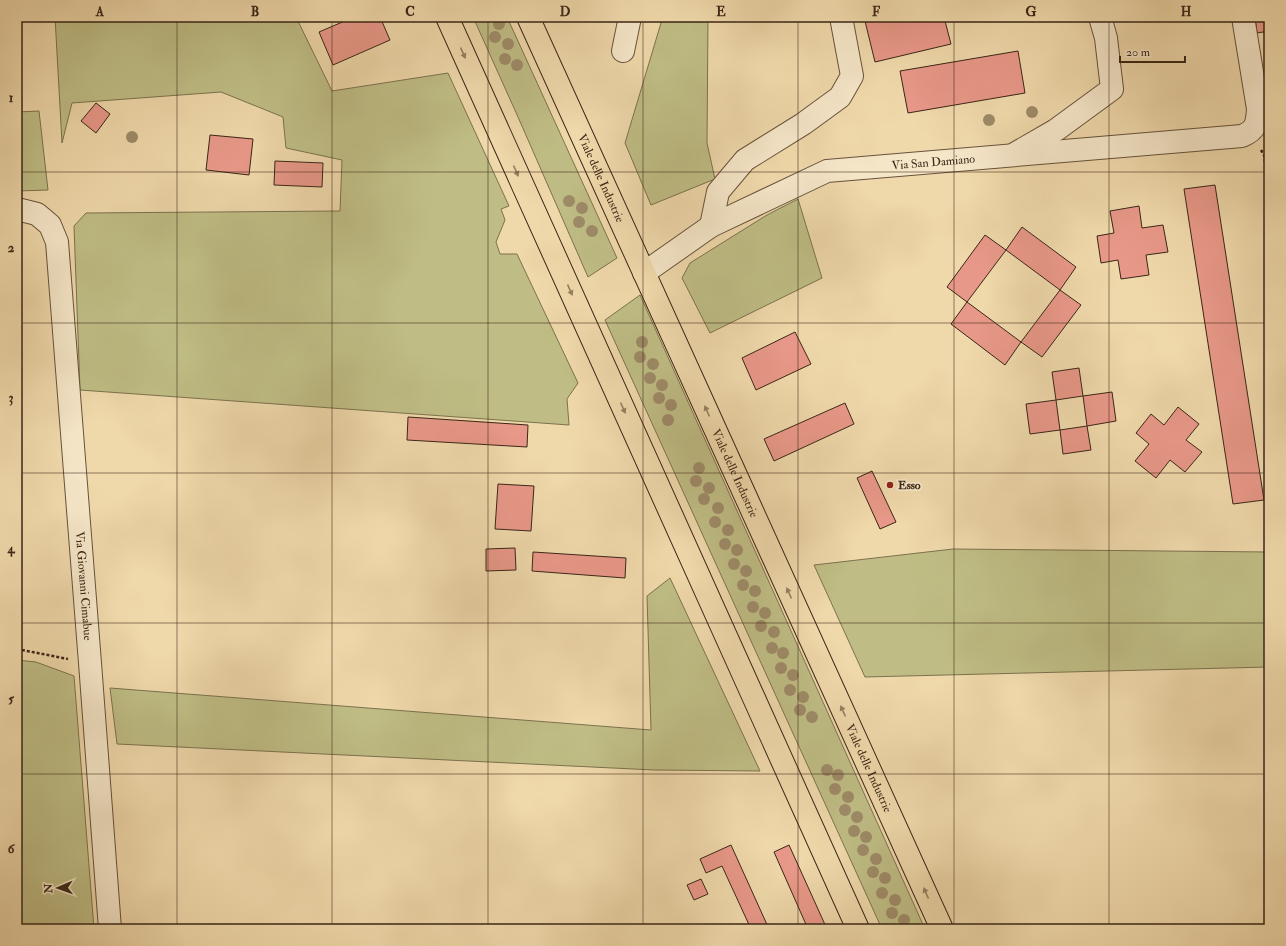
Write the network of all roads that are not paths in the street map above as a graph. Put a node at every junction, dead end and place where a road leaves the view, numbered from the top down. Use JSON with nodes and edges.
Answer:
{"nodes":[{"id":1,"x":447,"y":17,"type":"edge"},
{"id":2,"x":528,"y":17,"type":"edge"},
{"id":3,"x":630,"y":17,"type":"edge"},
{"id":4,"x":841,"y":17,"type":"edge"},
{"id":5,"x":1100,"y":17,"type":"edge"},
{"id":6,"x":1244,"y":17,"type":"edge"},
{"id":7,"x":623,"y":51,"type":"dead end"},
{"id":8,"x":1263,"y":109,"type":"edge"},
{"id":9,"x":1011,"y":156,"type":"junction"},
{"id":10,"x":17,"y":209,"type":"edge"},
{"id":11,"x":711,"y":226,"type":"junction"},
{"id":12,"x":644,"y":273,"type":"junction"},
{"id":13,"x":110,"y":929,"type":"edge"},
{"id":14,"x":858,"y":929,"type":"edge"},
{"id":15,"x":942,"y":929,"type":"edge"}],
"edges":[{"from":1,"to":14,"type":"main road","one_way":true},
{"from":2,"to":12,"type":"main road","name":"Viale delle Industrie"},
{"from":3,"to":7,"type":"street"},
{"from":4,"to":11,"type":"street"},
{"from":5,"to":9,"type":"street"},
{"from":6,"to":8,"type":"street"},
{"from":8,"to":9,"type":"street","name":"Via San Damiano"},
{"from":9,"to":11,"type":"street","name":"Via San Damiano"},
{"from":10,"to":13,"type":"street","name":"Via Giovanni Cimabue"},
{"from":11,"to":12,"type":"street","name":"Via San Damiano"},
{"from":15,"to":12,"type":"main road","name":"Viale delle Industrie","one_way":true}]}
